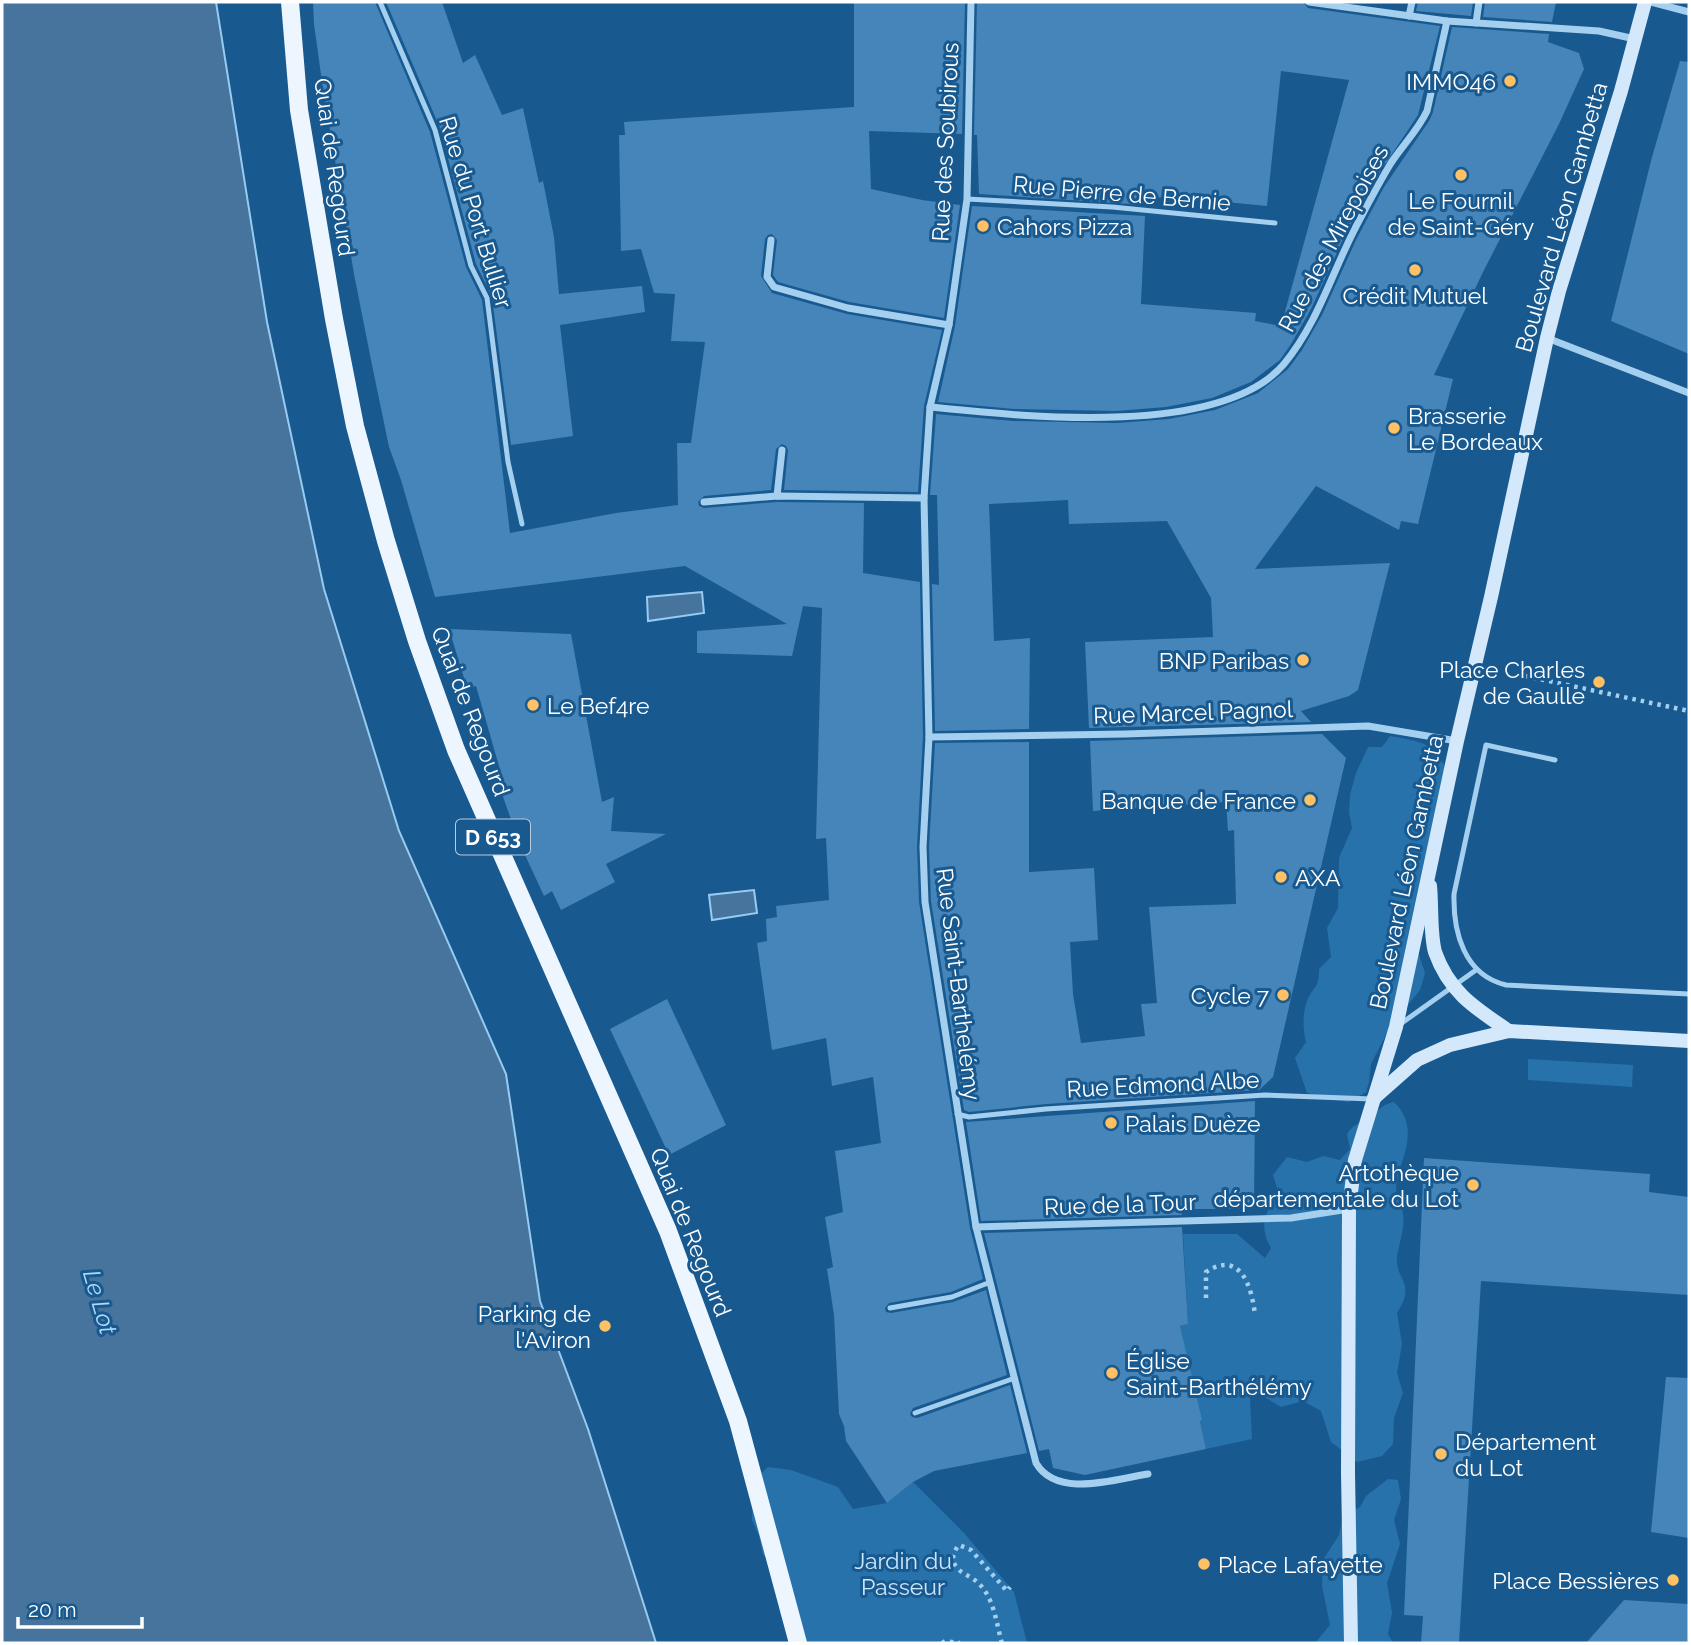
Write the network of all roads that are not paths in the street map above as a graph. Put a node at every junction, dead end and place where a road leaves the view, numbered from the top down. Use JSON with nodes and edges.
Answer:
{"nodes":[{"id":1,"x":290,"y":2,"type":"edge"},
{"id":2,"x":380,"y":2,"type":"edge"},
{"id":3,"x":971,"y":2,"type":"edge"},
{"id":4,"x":1309,"y":2,"type":"edge"},
{"id":5,"x":1412,"y":2,"type":"edge"},
{"id":6,"x":1479,"y":2,"type":"edge"},
{"id":7,"x":1645,"y":2,"type":"edge"},
{"id":8,"x":1651,"y":2,"type":"edge"},
{"id":9,"x":1689,"y":12,"type":"edge"},
{"id":10,"x":1409,"y":16,"type":"junction"},
{"id":11,"x":1447,"y":22,"type":"junction"},
{"id":12,"x":1476,"y":23,"type":"junction"},
{"id":13,"x":1635,"y":39,"type":"junction"},
{"id":14,"x":967,"y":199,"type":"junction"},
{"id":15,"x":1275,"y":223,"type":"dead end"},
{"id":16,"x":771,"y":240,"type":"dead end"},
{"id":17,"x":949,"y":325,"type":"junction"},
{"id":18,"x":1547,"y":338,"type":"junction"},
{"id":19,"x":1689,"y":393,"type":"edge"},
{"id":20,"x":930,"y":407,"type":"junction"},
{"id":21,"x":782,"y":450,"type":"dead end"},
{"id":22,"x":777,"y":496,"type":"junction"},
{"id":23,"x":924,"y":498,"type":"junction"},
{"id":24,"x":704,"y":502,"type":"dead end"},
{"id":25,"x":522,"y":524,"type":"dead end"},
{"id":26,"x":929,"y":737,"type":"junction"},
{"id":27,"x":1457,"y":741,"type":"junction"},
{"id":28,"x":1555,"y":760,"type":"dead end"},
{"id":29,"x":1429,"y":866,"type":"junction"},
{"id":30,"x":1476,"y":970,"type":"junction"},
{"id":31,"x":1452,"y":986,"type":"junction"},
{"id":32,"x":1689,"y":994,"type":"edge"},
{"id":33,"x":1396,"y":1027,"type":"junction"},
{"id":34,"x":1509,"y":1031,"type":"junction"},
{"id":35,"x":1689,"y":1041,"type":"edge"},
{"id":36,"x":1372,"y":1099,"type":"junction"},
{"id":37,"x":957,"y":1114,"type":"junction"},
{"id":38,"x":1349,"y":1209,"type":"junction"},
{"id":39,"x":975,"y":1227,"type":"junction"},
{"id":40,"x":988,"y":1283,"type":"junction"},
{"id":41,"x":890,"y":1308,"type":"dead end"},
{"id":42,"x":1015,"y":1378,"type":"junction"},
{"id":43,"x":915,"y":1413,"type":"dead end"},
{"id":44,"x":1148,"y":1474,"type":"dead end"},
{"id":45,"x":798,"y":1643,"type":"edge"},
{"id":46,"x":1350,"y":1643,"type":"edge"}],
"edges":[{"from":1,"to":45,"type":"main road","name":"Quai de Regourd","number":"D 653"},
{"from":2,"to":25,"type":"lane","name":"Rue du Port Bullier"},
{"from":3,"to":14,"type":"street","name":"Rue des Soubirous"},
{"from":4,"to":10,"type":"street"},
{"from":5,"to":10,"type":"street"},
{"from":6,"to":12,"type":"street"},
{"from":7,"to":13,"type":"main road","name":"Boulevard Léon Gambetta"},
{"from":8,"to":9,"type":"street"},
{"from":10,"to":11,"type":"street"},
{"from":11,"to":12,"type":"street"},
{"from":11,"to":20,"type":"street","name":"Rue des Mirepoises"},
{"from":12,"to":13,"type":"street"},
{"from":13,"to":18,"type":"main road","name":"Boulevard Léon Gambetta"},
{"from":14,"to":15,"type":"lane","name":"Rue Pierre de Bernie"},
{"from":14,"to":17,"type":"street","name":"Rue des Soubirous"},
{"from":16,"to":17,"type":"street"},
{"from":17,"to":20,"type":"street","name":"Rue des Soubirous"},
{"from":18,"to":19,"type":"street"},
{"from":18,"to":27,"type":"main road","name":"Boulevard Léon Gambetta"},
{"from":20,"to":23,"type":"street","name":"Rue Saint-Barthelémy"},
{"from":21,"to":22,"type":"street"},
{"from":22,"to":23,"type":"street"},
{"from":22,"to":24,"type":"street"},
{"from":23,"to":26,"type":"street","name":"Rue Saint-Barthelémy"},
{"from":26,"to":27,"type":"street","name":"Rue Marcel Pagnol"},
{"from":26,"to":37,"type":"street","name":"Rue Saint-Barthelémy"},
{"from":27,"to":29,"type":"main road","name":"Boulevard Léon Gambetta"},
{"from":28,"to":30,"type":"lane"},
{"from":29,"to":31,"type":"main road"},
{"from":29,"to":33,"type":"main road","name":"Boulevard Léon Gambetta"},
{"from":30,"to":31,"type":"lane"},
{"from":30,"to":32,"type":"lane"},
{"from":31,"to":33,"type":"lane"},
{"from":31,"to":34,"type":"main road"},
{"from":33,"to":36,"type":"main road","name":"Boulevard Léon Gambetta"},
{"from":34,"to":35,"type":"main road"},
{"from":34,"to":36,"type":"main road"},
{"from":36,"to":37,"type":"lane","name":"Rue Edmond Albe"},
{"from":36,"to":38,"type":"main road","name":"Boulevard Léon Gambetta"},
{"from":37,"to":39,"type":"street","name":"Rue Saint-Barthelémy"},
{"from":38,"to":39,"type":"street","name":"Rue de la Tour"},
{"from":38,"to":46,"type":"main road","name":"Boulevard Léon Gambetta"},
{"from":39,"to":40,"type":"street","name":"Rue Saint-Barthelémy"},
{"from":40,"to":41,"type":"lane"},
{"from":40,"to":42,"type":"street","name":"Rue Saint-Barthelémy"},
{"from":42,"to":43,"type":"lane"},
{"from":42,"to":44,"type":"street","name":"Rue Saint-Barthelémy"}]}
